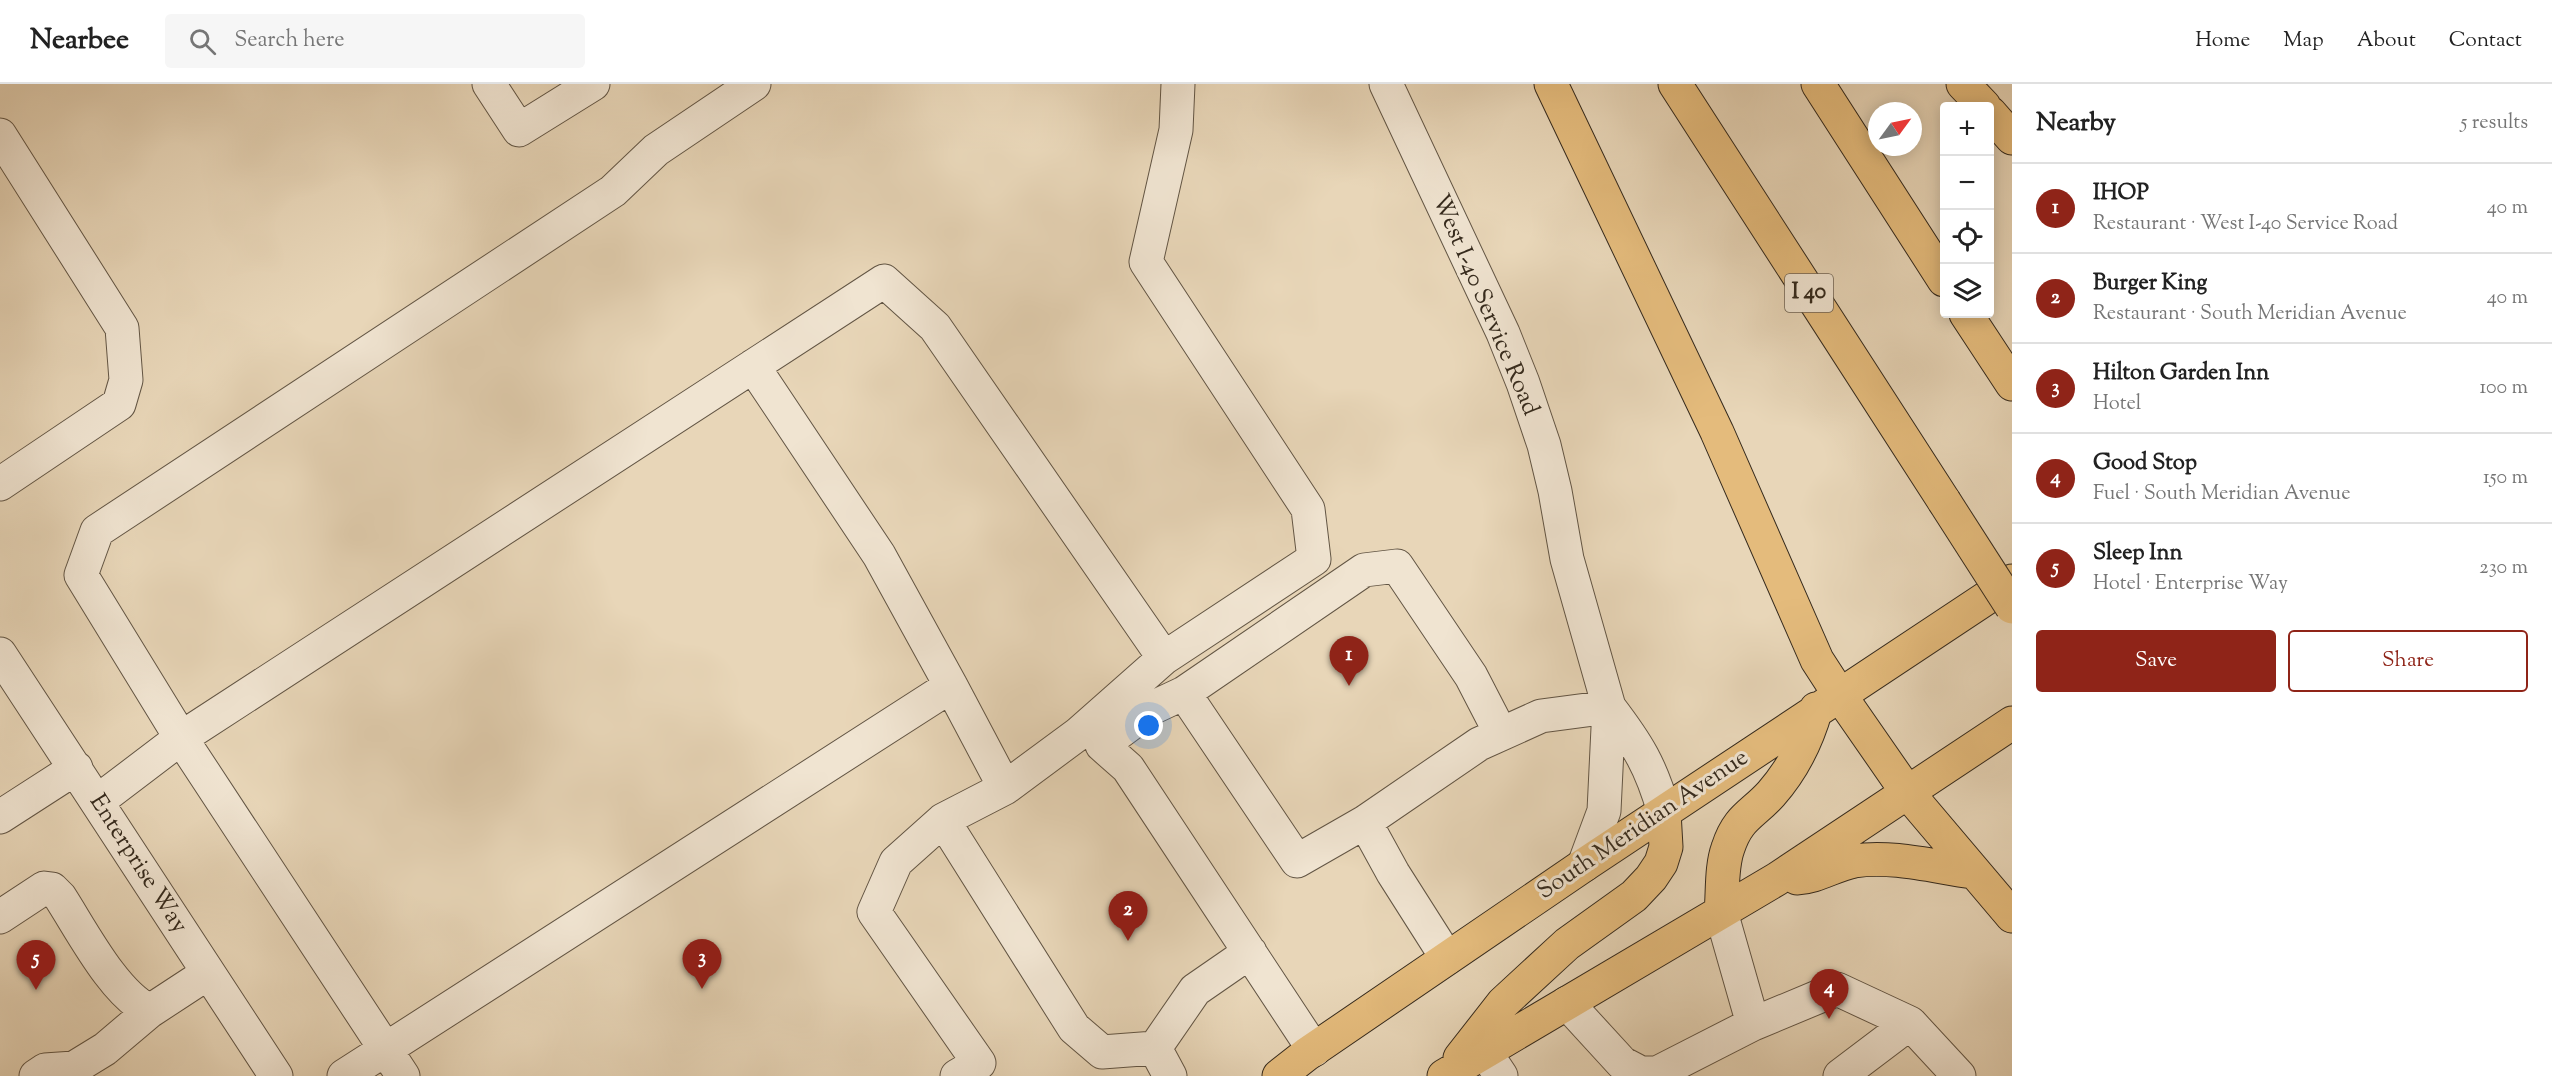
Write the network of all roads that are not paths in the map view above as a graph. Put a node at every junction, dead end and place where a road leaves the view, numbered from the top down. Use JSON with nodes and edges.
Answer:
{"nodes":[{"id":1,"x":489,"y":84,"type":"edge"},
{"id":2,"x":593,"y":84,"type":"edge"},
{"id":3,"x":754,"y":84,"type":"edge"},
{"id":4,"x":1178,"y":84,"type":"edge"},
{"id":5,"x":1386,"y":84,"type":"edge"},
{"id":6,"x":1551,"y":84,"type":"edge"},
{"id":7,"x":1675,"y":84,"type":"edge"},
{"id":8,"x":1818,"y":84,"type":"edge"},
{"id":9,"x":1963,"y":84,"type":"edge"},
{"id":10,"x":1980,"y":102,"type":"edge"},
{"id":11,"x":1994,"y":118,"type":"edge"},
{"id":12,"x":0,"y":135,"type":"edge"},
{"id":13,"x":2012,"y":138,"type":"edge"},
{"id":14,"x":1940,"y":274,"type":"edge"},
{"id":15,"x":1969,"y":318,"type":"edge"},
{"id":16,"x":753,"y":366,"type":"junction"},
{"id":17,"x":2012,"y":384,"type":"edge"},
{"id":18,"x":0,"y":484,"type":"edge"},
{"id":19,"x":2012,"y":581,"type":"edge"},
{"id":20,"x":2012,"y":607,"type":"edge"},
{"id":21,"x":0,"y":654,"type":"edge"},
{"id":22,"x":1164,"y":658,"type":"junction"},
{"id":23,"x":951,"y":686,"type":"junction"},
{"id":24,"x":1184,"y":693,"type":"junction"},
{"id":25,"x":1828,"y":701,"type":"junction"},
{"id":26,"x":1609,"y":707,"type":"junction"},
{"id":27,"x":2012,"y":723,"type":"edge"},
{"id":28,"x":1501,"y":734,"type":"junction"},
{"id":29,"x":181,"y":738,"type":"junction"},
{"id":30,"x":1090,"y":740,"type":"junction"},
{"id":31,"x":76,"y":768,"type":"junction"},
{"id":32,"x":1005,"y":788,"type":"junction"},
{"id":33,"x":1907,"y":792,"type":"junction"},
{"id":34,"x":98,"y":801,"type":"junction"},
{"id":35,"x":1664,"y":812,"type":"junction"},
{"id":36,"x":0,"y":817,"type":"edge"},
{"id":37,"x":943,"y":820,"type":"junction"},
{"id":38,"x":1365,"y":822,"type":"junction"},
{"id":39,"x":1584,"y":865,"type":"junction"},
{"id":40,"x":1973,"y":872,"type":"junction"},
{"id":41,"x":1777,"y":879,"type":"junction"},
{"id":42,"x":1721,"y":912,"type":"junction"},
{"id":43,"x":0,"y":916,"type":"edge"},
{"id":44,"x":2012,"y":916,"type":"edge"},
{"id":45,"x":1250,"y":952,"type":"junction"},
{"id":46,"x":1447,"y":958,"type":"junction"},
{"id":47,"x":208,"y":973,"type":"junction"},
{"id":48,"x":1567,"y":1003,"type":"junction"},
{"id":49,"x":150,"y":1011,"type":"junction"},
{"id":50,"x":1910,"y":1023,"type":"junction"},
{"id":51,"x":1753,"y":1024,"type":"junction"},
{"id":52,"x":1314,"y":1050,"type":"junction"},
{"id":53,"x":1163,"y":1062,"type":"edge"},
{"id":54,"x":395,"y":1063,"type":"edge"},
{"id":55,"x":1493,"y":1064,"type":"edge"},
{"id":56,"x":975,"y":1072,"type":"edge"},
{"id":57,"x":1641,"y":1074,"type":"edge"},
{"id":58,"x":1445,"y":1075,"type":"edge"},
{"id":59,"x":36,"y":1076,"type":"edge"},
{"id":60,"x":276,"y":1076,"type":"edge"},
{"id":61,"x":344,"y":1076,"type":"edge"},
{"id":62,"x":1279,"y":1076,"type":"edge"},
{"id":63,"x":1840,"y":1076,"type":"edge"},
{"id":64,"x":1959,"y":1076,"type":"edge"}],
"edges":[{"from":1,"to":2,"type":"street"},
{"from":3,"to":29,"type":"street"},
{"from":4,"to":22,"type":"street"},
{"from":5,"to":26,"type":"street","name":"West I-40 Service Road"},
{"from":6,"to":25,"type":"main road"},
{"from":7,"to":20,"type":"main road","number":"I 40","bridge":true},
{"from":8,"to":14,"type":"main road"},
{"from":9,"to":10,"type":"main road"},
{"from":11,"to":13,"type":"main road"},
{"from":12,"to":18,"type":"street"},
{"from":15,"to":17,"type":"main road"},
{"from":16,"to":22,"type":"street"},
{"from":16,"to":23,"type":"street"},
{"from":16,"to":29,"type":"street"},
{"from":19,"to":25,"type":"main road","name":"South Meridian Avenue"},
{"from":21,"to":31,"type":"street","name":"Enterprise Way"},
{"from":22,"to":30,"type":"street"},
{"from":23,"to":32,"type":"street"},
{"from":23,"to":54,"type":"street"},
{"from":24,"to":28,"type":"street"},
{"from":24,"to":30,"type":"street"},
{"from":24,"to":38,"type":"street"},
{"from":25,"to":33,"type":"main road"},
{"from":25,"to":35,"type":"main road","name":"South Meridian Avenue"},
{"from":25,"to":42,"type":"main road"},
{"from":26,"to":28,"type":"street"},
{"from":26,"to":35,"type":"street","name":"West I-40 Service Road"},
{"from":26,"to":39,"type":"street","name":"West I-40 Service Road"},
{"from":27,"to":33,"type":"main road"},
{"from":28,"to":38,"type":"street"},
{"from":29,"to":34,"type":"street"},
{"from":29,"to":54,"type":"street"},
{"from":30,"to":32,"type":"street"},
{"from":30,"to":45,"type":"street"},
{"from":31,"to":34,"type":"street","name":"Enterprise Way"},
{"from":31,"to":36,"type":"street"},
{"from":32,"to":37,"type":"street"},
{"from":33,"to":40,"type":"main road"},
{"from":33,"to":41,"type":"main road"},
{"from":34,"to":47,"type":"street","name":"Enterprise Way"},
{"from":35,"to":39,"type":"main road","name":"South Meridian Avenue"},
{"from":35,"to":58,"type":"main road"},
{"from":37,"to":53,"type":"street"},
{"from":37,"to":56,"type":"street"},
{"from":38,"to":46,"type":"street"},
{"from":39,"to":46,"type":"main road","name":"South Meridian Avenue"},
{"from":40,"to":41,"type":"main road"},
{"from":40,"to":44,"type":"main road"},
{"from":41,"to":42,"type":"main road"},
{"from":42,"to":48,"type":"main road"},
{"from":42,"to":51,"type":"street"},
{"from":43,"to":49,"type":"street"},
{"from":45,"to":52,"type":"street"},
{"from":45,"to":53,"type":"street"},
{"from":46,"to":52,"type":"main road","name":"South Meridian Avenue"},
{"from":47,"to":49,"type":"street"},
{"from":47,"to":60,"type":"street","name":"Enterprise Way"},
{"from":48,"to":55,"type":"main road"},
{"from":48,"to":57,"type":"street"},
{"from":49,"to":59,"type":"street"},
{"from":50,"to":51,"type":"street"},
{"from":50,"to":63,"type":"street"},
{"from":50,"to":64,"type":"street"},
{"from":51,"to":57,"type":"street"},
{"from":52,"to":62,"type":"main road","name":"South Meridian Avenue"},
{"from":54,"to":61,"type":"street"},
{"from":55,"to":58,"type":"main road"}]}
